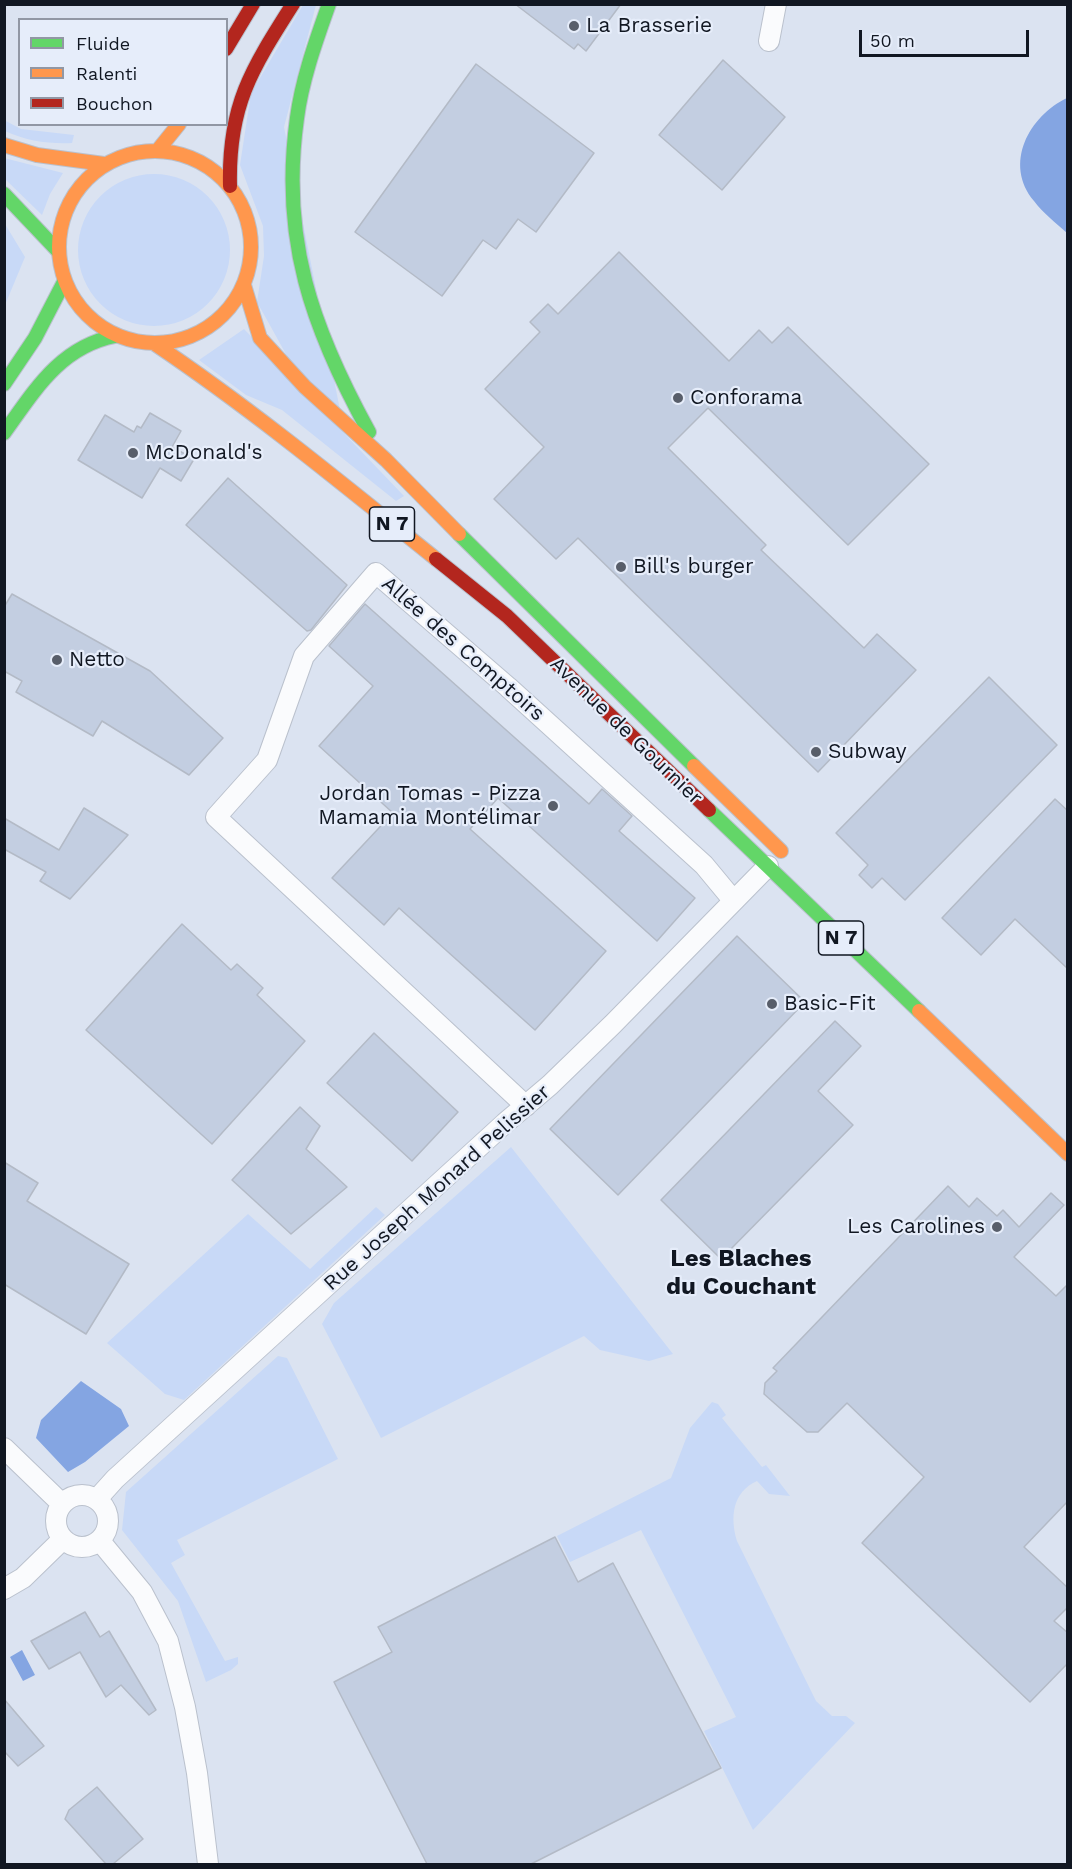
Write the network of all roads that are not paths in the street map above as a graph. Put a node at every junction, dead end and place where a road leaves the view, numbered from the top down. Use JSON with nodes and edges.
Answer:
{"nodes":[{"id":1,"x":253,"y":4,"type":"edge"},
{"id":2,"x":293,"y":4,"type":"edge"},
{"id":3,"x":329,"y":4,"type":"edge"},
{"id":4,"x":776,"y":4,"type":"edge"},
{"id":5,"x":769,"y":41,"type":"dead end"},
{"id":6,"x":228,"y":46,"type":"edge"},
{"id":7,"x":177,"y":126,"type":"edge"},
{"id":8,"x":4,"y":145,"type":"edge"},
{"id":9,"x":158,"y":150,"type":"junction"},
{"id":10,"x":104,"y":164,"type":"junction"},
{"id":11,"x":230,"y":186,"type":"junction"},
{"id":12,"x":4,"y":194,"type":"edge"},
{"id":13,"x":58,"y":251,"type":"junction"},
{"id":14,"x":64,"y":282,"type":"junction"},
{"id":15,"x":244,"y":285,"type":"junction"},
{"id":16,"x":115,"y":336,"type":"junction"},
{"id":17,"x":155,"y":344,"type":"junction"},
{"id":18,"x":4,"y":384,"type":"edge"},
{"id":19,"x":277,"y":431,"type":"junction"},
{"id":20,"x":4,"y":433,"type":"edge"},
{"id":21,"x":386,"y":460,"type":"junction"},
{"id":22,"x":433,"y":507,"type":"junction"},
{"id":23,"x":396,"y":510,"type":"dead end"},
{"id":24,"x":419,"y":514,"type":"dead end"},
{"id":25,"x":795,"y":865,"type":"dead end"},
{"id":26,"x":768,"y":866,"type":"junction"},
{"id":27,"x":733,"y":900,"type":"junction"},
{"id":28,"x":526,"y":1106,"type":"junction"},
{"id":29,"x":1068,"y":1154,"type":"edge"},
{"id":30,"x":4,"y":1448,"type":"edge"},
{"id":31,"x":97,"y":1499,"type":"junction"},
{"id":32,"x":62,"y":1504,"type":"junction"},
{"id":33,"x":63,"y":1539,"type":"junction"},
{"id":34,"x":100,"y":1541,"type":"junction"},
{"id":35,"x":4,"y":1589,"type":"edge"},
{"id":36,"x":208,"y":1864,"type":"edge"}],
"edges":[{"from":1,"to":6,"type":"main road"},
{"from":2,"to":11,"type":"main road"},
{"from":3,"to":21,"type":"main road","number":"N 7"},
{"from":4,"to":5,"type":"street"},
{"from":7,"to":9,"type":"main road"},
{"from":8,"to":10,"type":"main road"},
{"from":9,"to":10,"type":"main road"},
{"from":9,"to":11,"type":"main road"},
{"from":10,"to":13,"type":"main road"},
{"from":11,"to":15,"type":"main road"},
{"from":12,"to":13,"type":"main road"},
{"from":13,"to":14,"type":"main road"},
{"from":14,"to":16,"type":"main road"},
{"from":14,"to":18,"type":"main road"},
{"from":15,"to":17,"type":"main road"},
{"from":15,"to":21,"type":"main road","name":"Avenue de Gournier"},
{"from":16,"to":17,"type":"main road"},
{"from":16,"to":20,"type":"main road"},
{"from":17,"to":19,"type":"main road","name":"Avenue de Gournier","number":"N 7"},
{"from":19,"to":23,"type":"main road"},
{"from":19,"to":26,"type":"main road","name":"Avenue de Gournier","number":"N 7"},
{"from":21,"to":22,"type":"main road","name":"Avenue de Gournier","number":"N 7"},
{"from":22,"to":24,"type":"main road"},
{"from":22,"to":25,"type":"main road","name":"Avenue de Gournier","number":"N 7"},
{"from":26,"to":27,"type":"street","name":"Rue Joseph Monard Pelissier"},
{"from":26,"to":29,"type":"main road","name":"Avenue de Gournier","number":"N 7"},
{"from":27,"to":28,"type":"street","name":"Rue Joseph Monard Pelissier"},
{"from":27,"to":28,"type":"street","name":"Allée des Comptoirs"},
{"from":28,"to":31,"type":"street","name":"Rue Joseph Monard Pelissier"},
{"from":30,"to":32,"type":"street"},
{"from":31,"to":32,"type":"street"},
{"from":31,"to":34,"type":"street"},
{"from":32,"to":33,"type":"street"},
{"from":33,"to":34,"type":"street"},
{"from":33,"to":35,"type":"street"},
{"from":34,"to":36,"type":"street"}]}
